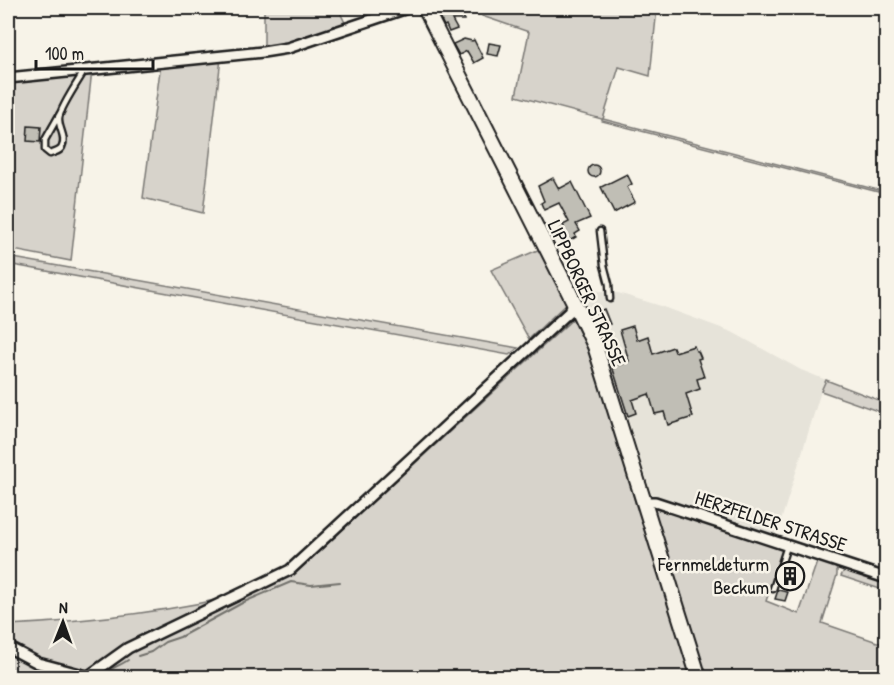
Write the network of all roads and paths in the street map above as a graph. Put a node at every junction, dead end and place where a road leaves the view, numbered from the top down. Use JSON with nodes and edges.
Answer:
{"nodes":[{"id":1,"x":407,"y":8,"type":"edge"},
{"id":2,"x":425,"y":8,"type":"edge"},
{"id":3,"x":87,"y":69,"type":"junction"},
{"id":4,"x":10,"y":77,"type":"edge"},
{"id":5,"x":8,"y":87,"type":"edge"},
{"id":6,"x":62,"y":110,"type":"junction"},
{"id":7,"x":600,"y":231,"type":"dead end"},
{"id":8,"x":610,"y":299,"type":"dead end"},
{"id":9,"x":574,"y":302,"type":"junction"},
{"id":10,"x":644,"y":502,"type":"junction"},
{"id":11,"x":787,"y":546,"type":"junction"},
{"id":12,"x":886,"y":578,"type":"edge"},
{"id":13,"x":773,"y":589,"type":"dead end"},
{"id":14,"x":8,"y":647,"type":"edge"},
{"id":15,"x":87,"y":677,"type":"edge"},
{"id":16,"x":699,"y":678,"type":"edge"}],
"edges":[{"from":1,"to":3,"type":"street"},
{"from":2,"to":9,"type":"street","name":"LIPPBORGER STRASSE"},
{"from":3,"to":4,"type":"street"},
{"from":3,"to":6,"type":"lane"},
{"from":4,"to":5,"type":"lane"},
{"from":6,"to":6,"type":"lane"},
{"from":7,"to":8,"type":"lane"},
{"from":9,"to":10,"type":"street","name":"LIPPBORGER STRASSE"},
{"from":9,"to":15,"type":"street"},
{"from":10,"to":11,"type":"street","name":"HERZFELDER STRASSE"},
{"from":10,"to":16,"type":"street","name":"LIPPBORGER STRASSE"},
{"from":11,"to":12,"type":"street","name":"HERZFELDER STRASSE"},
{"from":11,"to":13,"type":"lane"},
{"from":14,"to":15,"type":"street"}]}
